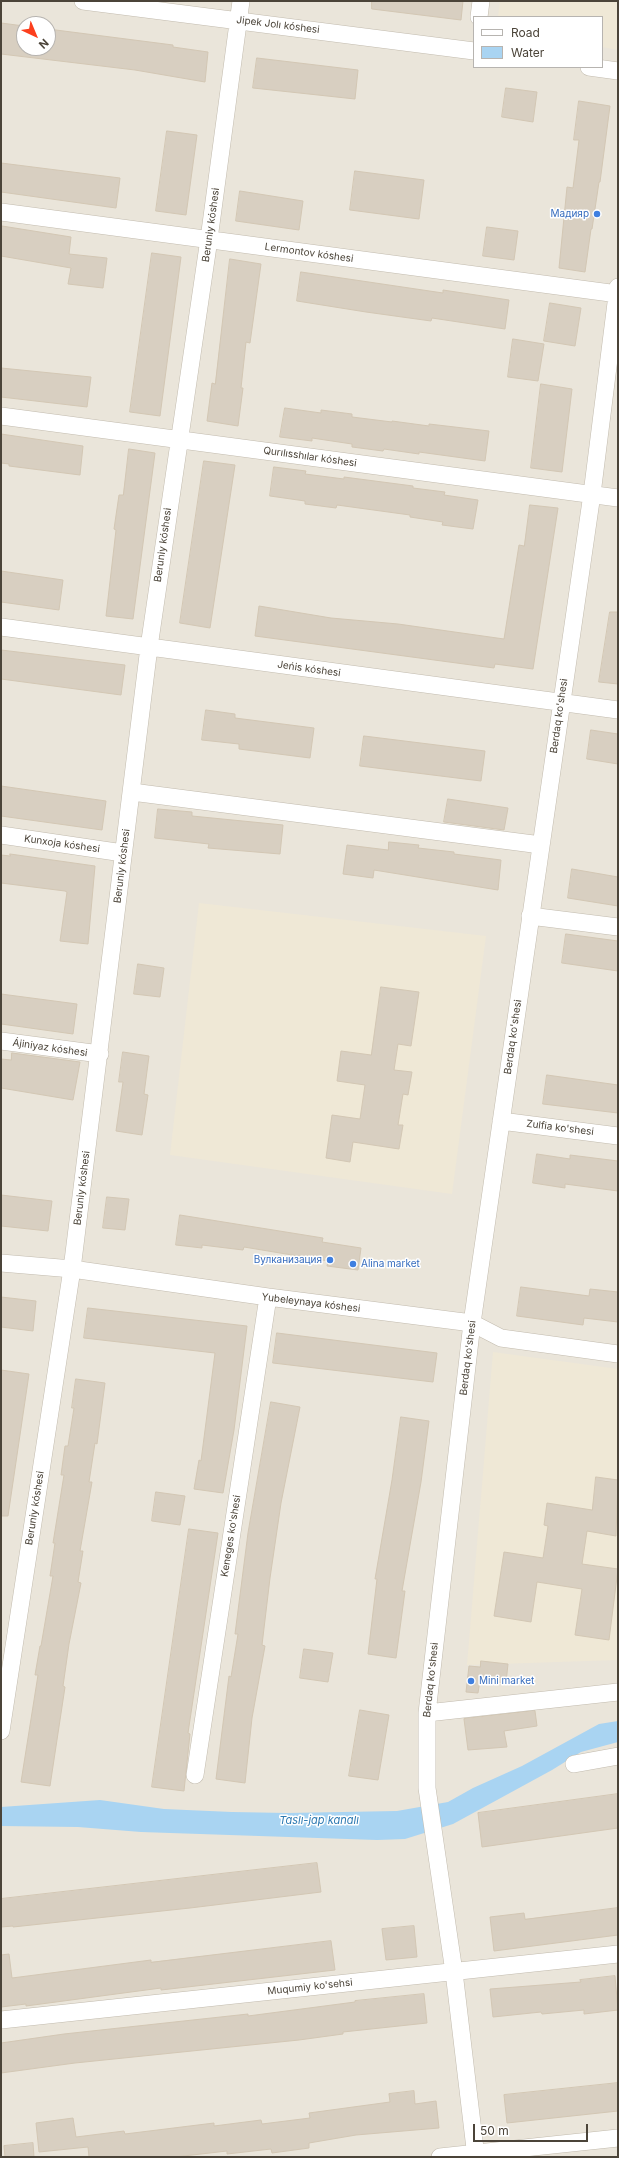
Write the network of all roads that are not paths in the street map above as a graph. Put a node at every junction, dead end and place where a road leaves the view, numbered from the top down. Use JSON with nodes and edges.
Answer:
{"nodes":[{"id":1,"x":83,"y":1,"type":"edge"},
{"id":2,"x":241,"y":1,"type":"edge"},
{"id":3,"x":481,"y":1,"type":"edge"},
{"id":4,"x":479,"y":16,"type":"edge"},
{"id":5,"x":238,"y":20,"type":"junction"},
{"id":6,"x":473,"y":51,"type":"edge"},
{"id":7,"x":596,"y":68,"type":"edge"},
{"id":8,"x":618,"y":71,"type":"edge"},
{"id":9,"x":1,"y":212,"type":"edge"},
{"id":10,"x":209,"y":239,"type":"junction"},
{"id":11,"x":618,"y":292,"type":"edge"},
{"id":12,"x":1,"y":416,"type":"edge"},
{"id":13,"x":178,"y":440,"type":"junction"},
{"id":14,"x":592,"y":494,"type":"junction"},
{"id":15,"x":618,"y":498,"type":"edge"},
{"id":16,"x":1,"y":627,"type":"edge"},
{"id":17,"x":149,"y":647,"type":"junction"},
{"id":18,"x":561,"y":703,"type":"junction"},
{"id":19,"x":618,"y":710,"type":"edge"},
{"id":20,"x":132,"y":792,"type":"junction"},
{"id":21,"x":1,"y":835,"type":"edge"},
{"id":22,"x":541,"y":845,"type":"junction"},
{"id":23,"x":123,"y":853,"type":"junction"},
{"id":24,"x":530,"y":916,"type":"junction"},
{"id":25,"x":618,"y":927,"type":"edge"},
{"id":26,"x":1,"y":1041,"type":"edge"},
{"id":27,"x":100,"y":1054,"type":"junction"},
{"id":28,"x":501,"y":1121,"type":"junction"},
{"id":29,"x":618,"y":1136,"type":"edge"},
{"id":30,"x":1,"y":1263,"type":"edge"},
{"id":31,"x":72,"y":1270,"type":"junction"},
{"id":32,"x":268,"y":1297,"type":"junction"},
{"id":33,"x":472,"y":1323,"type":"junction"},
{"id":34,"x":618,"y":1354,"type":"edge"},
{"id":35,"x":618,"y":1692,"type":"edge"},
{"id":36,"x":427,"y":1713,"type":"junction"},
{"id":37,"x":1,"y":1731,"type":"edge"},
{"id":38,"x":618,"y":1756,"type":"edge"},
{"id":39,"x":574,"y":1764,"type":"dead end"},
{"id":40,"x":195,"y":1775,"type":"dead end"},
{"id":41,"x":618,"y":1954,"type":"edge"},
{"id":42,"x":454,"y":1972,"type":"junction"},
{"id":43,"x":1,"y":2020,"type":"edge"},
{"id":44,"x":618,"y":2138,"type":"edge"},
{"id":45,"x":476,"y":2155,"type":"edge"},
{"id":46,"x":440,"y":2157,"type":"edge"}],
"edges":[{"from":1,"to":5,"type":"street","name":"Jipek Jolı kóshesi"},
{"from":2,"to":5,"type":"street","name":"Beruniy kóshesi"},
{"from":3,"to":4,"type":"street"},
{"from":5,"to":6,"type":"street","name":"Jipek Jolı kóshesi"},
{"from":5,"to":10,"type":"street","name":"Beruniy kóshesi"},
{"from":7,"to":8,"type":"street"},
{"from":9,"to":10,"type":"street","name":"Lermontov kóshesi"},
{"from":10,"to":11,"type":"street","name":"Lermontov kóshesi"},
{"from":10,"to":13,"type":"street","name":"Beruniy kóshesi"},
{"from":11,"to":14,"type":"street","name":"Berdaq ko'shesi"},
{"from":12,"to":13,"type":"street","name":"Qurılısshılar kóshesi"},
{"from":13,"to":14,"type":"street","name":"Qurılısshılar kóshesi"},
{"from":13,"to":17,"type":"street","name":"Beruniy kóshesi"},
{"from":14,"to":15,"type":"street","name":"Qurılısshılar kóshesi"},
{"from":14,"to":18,"type":"street","name":"Berdaq ko'shesi"},
{"from":16,"to":17,"type":"street","name":"Jeńis kóshesi"},
{"from":17,"to":18,"type":"street","name":"Jeńis kóshesi"},
{"from":17,"to":20,"type":"street","name":"Beruniy kóshesi"},
{"from":18,"to":19,"type":"street","name":"Jeńis kóshesi"},
{"from":18,"to":22,"type":"street","name":"Berdaq ko'shesi"},
{"from":20,"to":22,"type":"street"},
{"from":20,"to":23,"type":"street","name":"Beruniy kóshesi"},
{"from":21,"to":23,"type":"street","name":"Kunxoja kóshesi"},
{"from":22,"to":24,"type":"street","name":"Berdaq ko'shesi"},
{"from":23,"to":27,"type":"street","name":"Beruniy kóshesi"},
{"from":24,"to":25,"type":"street"},
{"from":24,"to":28,"type":"street","name":"Berdaq ko'shesi"},
{"from":26,"to":27,"type":"street","name":"Ájiniyaz kóshesi"},
{"from":27,"to":31,"type":"street","name":"Beruniy kóshesi"},
{"from":28,"to":29,"type":"street","name":"Zulfia ko'shesi"},
{"from":28,"to":33,"type":"street","name":"Berdaq ko'shesi"},
{"from":30,"to":31,"type":"street","name":"Yubeleynaya kóshesi"},
{"from":31,"to":32,"type":"street","name":"Yubeleynaya kóshesi"},
{"from":31,"to":37,"type":"street","name":"Beruniy kóshesi"},
{"from":32,"to":33,"type":"street","name":"Yubeleynaya kóshesi"},
{"from":32,"to":40,"type":"street","name":"Keneges ko'shesi"},
{"from":33,"to":34,"type":"street","name":"Yubeleynaya kóshesi"},
{"from":33,"to":36,"type":"street","name":"Berdaq ko'shesi"},
{"from":35,"to":36,"type":"street"},
{"from":36,"to":42,"type":"street","name":"Berdaq ko'shesi"},
{"from":38,"to":39,"type":"street"},
{"from":41,"to":42,"type":"street","name":"Muqumiy ko'sehsi"},
{"from":42,"to":43,"type":"street","name":"Muqumiy ko'sehsi"},
{"from":42,"to":45,"type":"street","name":"Berdaq ko'shesi"},
{"from":44,"to":45,"type":"street"},
{"from":45,"to":46,"type":"street"}]}
